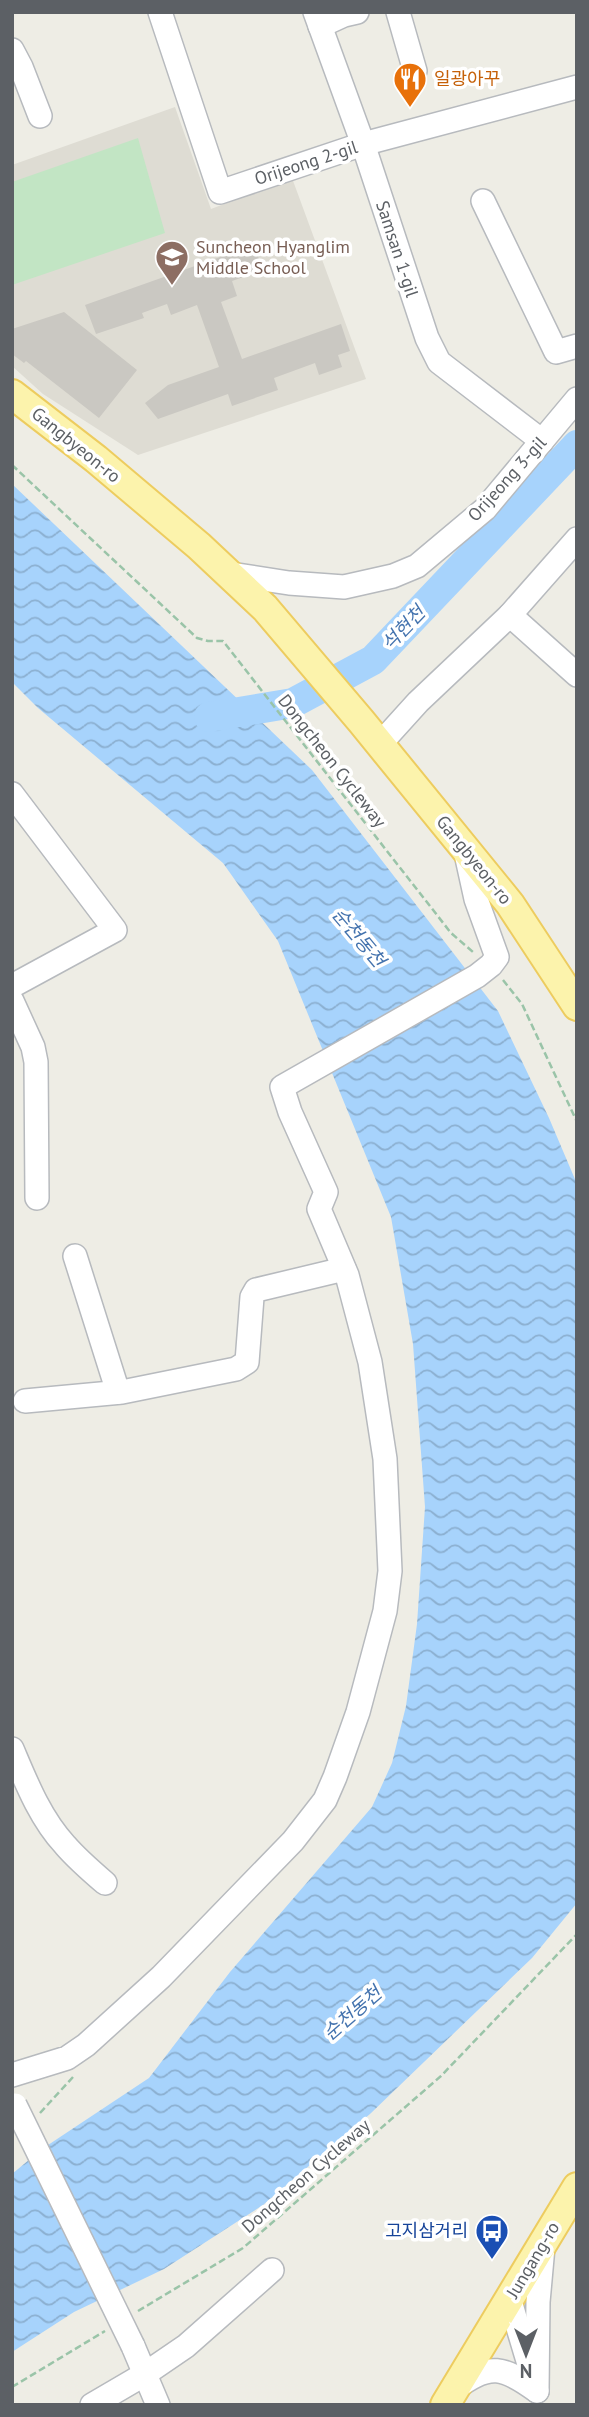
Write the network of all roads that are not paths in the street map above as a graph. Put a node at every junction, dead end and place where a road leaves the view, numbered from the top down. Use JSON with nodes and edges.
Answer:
{"nodes":[{"id":1,"x":160,"y":12,"type":"edge"},
{"id":2,"x":357,"y":12,"type":"edge"},
{"id":3,"x":398,"y":12,"type":"edge"},
{"id":4,"x":318,"y":19,"type":"edge"},
{"id":5,"x":12,"y":50,"type":"edge"},
{"id":6,"x":415,"y":71,"type":"dead end"},
{"id":7,"x":577,"y":87,"type":"edge"},
{"id":8,"x":40,"y":117,"type":"dead end"},
{"id":9,"x":363,"y":144,"type":"junction"},
{"id":10,"x":483,"y":201,"type":"dead end"},
{"id":11,"x":577,"y":346,"type":"edge"},
{"id":12,"x":12,"y":394,"type":"edge"},
{"id":13,"x":577,"y":399,"type":"edge"},
{"id":14,"x":542,"y":441,"type":"junction"},
{"id":15,"x":577,"y":539,"type":"edge"},
{"id":16,"x":231,"y":574,"type":"junction"},
{"id":17,"x":510,"y":615,"type":"junction"},
{"id":18,"x":577,"y":675,"type":"edge"},
{"id":19,"x":380,"y":744,"type":"junction"},
{"id":20,"x":12,"y":794,"type":"edge"},
{"id":21,"x":465,"y":849,"type":"junction"},
{"id":22,"x":12,"y":986,"type":"edge"},
{"id":23,"x":12,"y":1001,"type":"edge"},
{"id":24,"x":577,"y":1006,"type":"edge"},
{"id":25,"x":37,"y":1198,"type":"dead end"},
{"id":26,"x":75,"y":1256,"type":"dead end"},
{"id":27,"x":344,"y":1269,"type":"junction"},
{"id":28,"x":118,"y":1392,"type":"junction"},
{"id":29,"x":25,"y":1401,"type":"dead end"},
{"id":30,"x":12,"y":1749,"type":"edge"},
{"id":31,"x":105,"y":1883,"type":"dead end"},
{"id":32,"x":12,"y":2075,"type":"edge"},
{"id":33,"x":13,"y":2102,"type":"edge"},
{"id":34,"x":577,"y":2187,"type":"edge"},
{"id":35,"x":543,"y":2244,"type":"junction"},
{"id":36,"x":272,"y":2270,"type":"dead end"},
{"id":37,"x":510,"y":2301,"type":"junction"},
{"id":38,"x":145,"y":2374,"type":"junction"},
{"id":39,"x":450,"y":2397,"type":"edge"},
{"id":40,"x":537,"y":2398,"type":"edge"},
{"id":41,"x":92,"y":2405,"type":"edge"},
{"id":42,"x":158,"y":2405,"type":"edge"}],
"edges":[{"from":1,"to":9,"type":"street","name":"Orijeong 2-gil"},
{"from":2,"to":4,"type":"street"},
{"from":3,"to":6,"type":"street"},
{"from":4,"to":9,"type":"street","name":"Samsan 1-gil"},
{"from":5,"to":8,"type":"street"},
{"from":7,"to":9,"type":"street","name":"Orijeong 2-gil"},
{"from":9,"to":14,"type":"street","name":"Samsan 1-gil"},
{"from":10,"to":11,"type":"street"},
{"from":12,"to":16,"type":"main road","name":"Gangbyeon-ro"},
{"from":13,"to":14,"type":"street","name":"Orijeong 3-gil"},
{"from":14,"to":16,"type":"street","name":"Orijeong 3-gil"},
{"from":15,"to":17,"type":"street"},
{"from":16,"to":19,"type":"main road","name":"Gangbyeon-ro"},
{"from":17,"to":18,"type":"street"},
{"from":17,"to":19,"type":"street"},
{"from":19,"to":21,"type":"main road","name":"Gangbyeon-ro"},
{"from":20,"to":22,"type":"street"},
{"from":21,"to":24,"type":"main road","name":"Gangbyeon-ro"},
{"from":21,"to":27,"type":"street"},
{"from":23,"to":25,"type":"street"},
{"from":26,"to":28,"type":"street"},
{"from":27,"to":28,"type":"street"},
{"from":27,"to":32,"type":"street"},
{"from":28,"to":29,"type":"street"},
{"from":30,"to":31,"type":"street"},
{"from":33,"to":38,"type":"street","bridge":true},
{"from":34,"to":35,"type":"main road","name":"Jungang-ro"},
{"from":35,"to":37,"type":"main road","name":"Jungang-ro"},
{"from":35,"to":40,"type":"street"},
{"from":36,"to":38,"type":"street"},
{"from":37,"to":39,"type":"main road","name":"Jungang-ro"},
{"from":37,"to":40,"type":"street"},
{"from":38,"to":41,"type":"street"},
{"from":38,"to":42,"type":"street"},
{"from":39,"to":40,"type":"street"}]}
